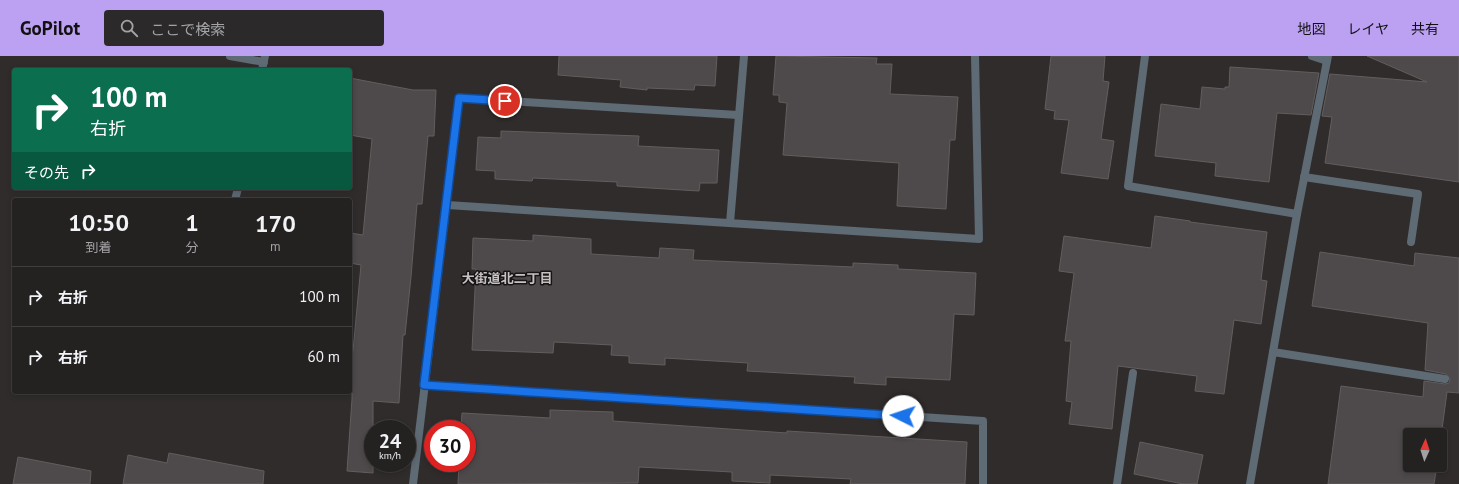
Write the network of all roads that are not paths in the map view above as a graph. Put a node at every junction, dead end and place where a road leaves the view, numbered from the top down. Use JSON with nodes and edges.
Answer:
{"nodes":[{"id":1,"x":230,"y":56,"type":"edge"},
{"id":2,"x":744,"y":56,"type":"edge"},
{"id":3,"x":975,"y":56,"type":"edge"},
{"id":4,"x":1145,"y":56,"type":"edge"},
{"id":5,"x":1312,"y":56,"type":"edge"},
{"id":6,"x":1328,"y":58,"type":"edge"},
{"id":7,"x":264,"y":63,"type":"edge"},
{"id":8,"x":738,"y":115,"type":"junction"},
{"id":9,"x":1304,"y":177,"type":"junction"},
{"id":10,"x":447,"y":205,"type":"junction"},
{"id":11,"x":1297,"y":214,"type":"junction"},
{"id":12,"x":730,"y":223,"type":"junction"},
{"id":13,"x":1411,"y":242,"type":"dead end"},
{"id":14,"x":1273,"y":352,"type":"junction"},
{"id":15,"x":1133,"y":372,"type":"dead end"},
{"id":16,"x":1446,"y":379,"type":"dead end"},
{"id":17,"x":424,"y":385,"type":"junction"},
{"id":18,"x":413,"y":484,"type":"edge"},
{"id":19,"x":983,"y":484,"type":"edge"},
{"id":20,"x":1117,"y":484,"type":"edge"},
{"id":21,"x":1250,"y":484,"type":"edge"}],
"edges":[{"from":1,"to":7,"type":"street"},
{"from":2,"to":8,"type":"street"},
{"from":3,"to":12,"type":"street"},
{"from":4,"to":11,"type":"street"},
{"from":5,"to":6,"type":"street"},
{"from":6,"to":9,"type":"street"},
{"from":8,"to":10,"type":"street"},
{"from":8,"to":12,"type":"street"},
{"from":9,"to":11,"type":"street"},
{"from":9,"to":13,"type":"street"},
{"from":10,"to":12,"type":"street"},
{"from":10,"to":17,"type":"street"},
{"from":11,"to":14,"type":"street"},
{"from":14,"to":16,"type":"street"},
{"from":14,"to":21,"type":"street"},
{"from":15,"to":20,"type":"street"},
{"from":17,"to":18,"type":"street"},
{"from":17,"to":19,"type":"street"}]}
